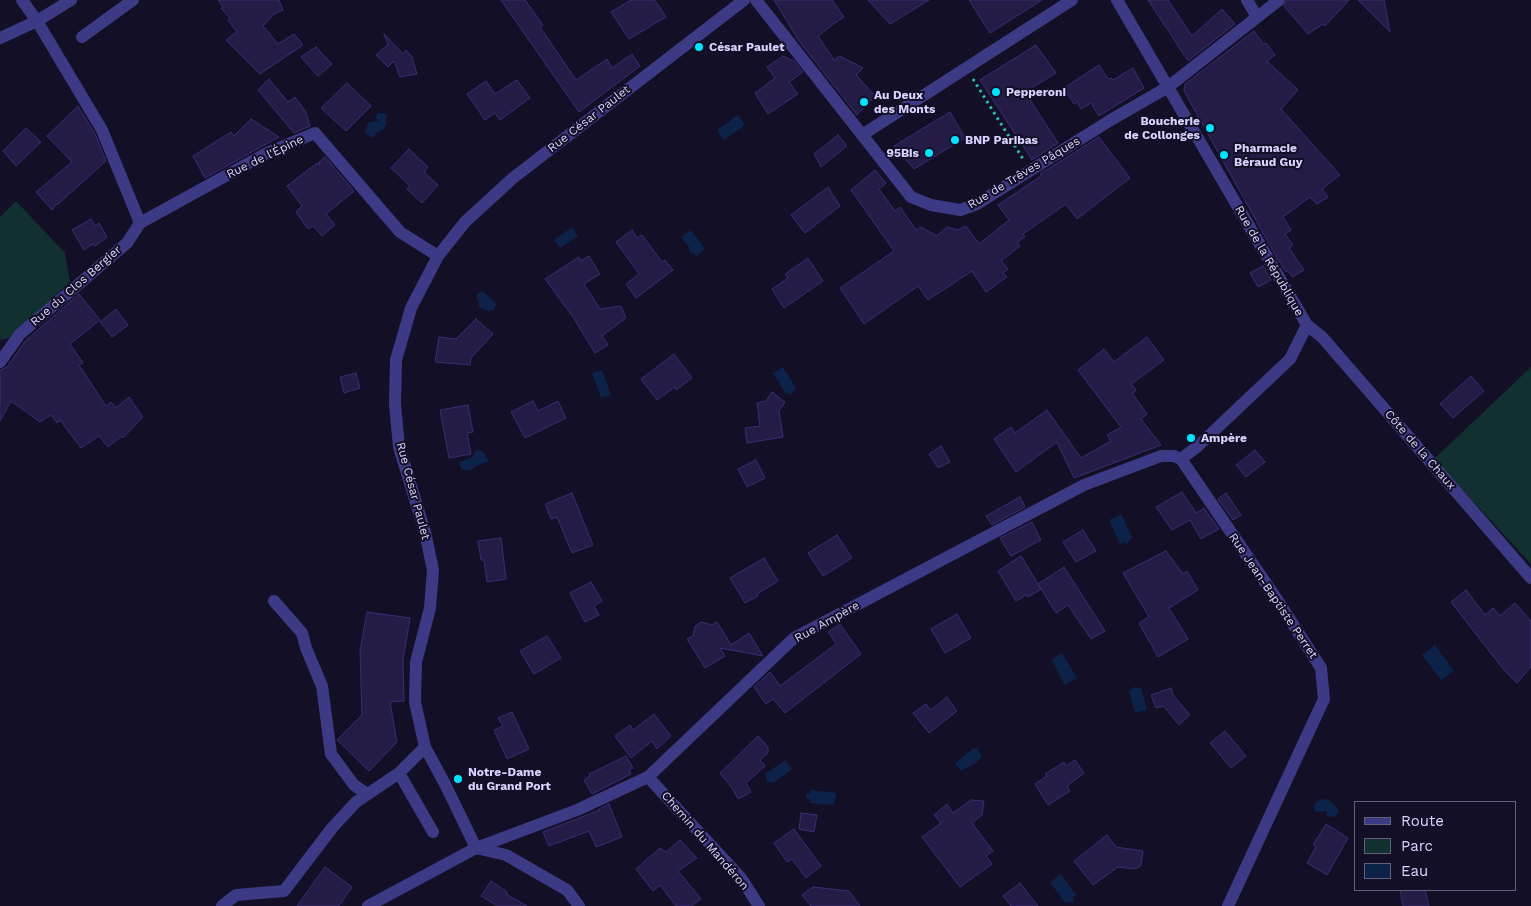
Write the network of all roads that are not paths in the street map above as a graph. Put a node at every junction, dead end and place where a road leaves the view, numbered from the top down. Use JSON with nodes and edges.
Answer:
{"nodes":[{"id":1,"x":22,"y":0,"type":"edge"},
{"id":2,"x":71,"y":0,"type":"edge"},
{"id":3,"x":133,"y":0,"type":"edge"},
{"id":4,"x":744,"y":0,"type":"edge"},
{"id":5,"x":756,"y":0,"type":"edge"},
{"id":6,"x":1072,"y":0,"type":"edge"},
{"id":7,"x":1118,"y":0,"type":"edge"},
{"id":8,"x":1247,"y":0,"type":"edge"},
{"id":9,"x":1279,"y":0,"type":"edge"},
{"id":10,"x":1256,"y":17,"type":"junction"},
{"id":11,"x":37,"y":20,"type":"junction"},
{"id":12,"x":82,"y":37,"type":"dead end"},
{"id":13,"x":0,"y":38,"type":"edge"},
{"id":14,"x":1168,"y":87,"type":"junction"},
{"id":15,"x":862,"y":135,"type":"junction"},
{"id":16,"x":140,"y":223,"type":"junction"},
{"id":17,"x":438,"y":256,"type":"junction"},
{"id":18,"x":1307,"y":325,"type":"junction"},
{"id":19,"x":0,"y":362,"type":"edge"},
{"id":20,"x":1181,"y":459,"type":"junction"},
{"id":21,"x":1531,"y":578,"type":"edge"},
{"id":22,"x":274,"y":601,"type":"dead end"},
{"id":23,"x":425,"y":747,"type":"junction"},
{"id":24,"x":398,"y":773,"type":"junction"},
{"id":25,"x":648,"y":777,"type":"junction"},
{"id":26,"x":367,"y":794,"type":"junction"},
{"id":27,"x":433,"y":832,"type":"dead end"},
{"id":28,"x":476,"y":848,"type":"junction"},
{"id":29,"x":222,"y":906,"type":"edge"},
{"id":30,"x":368,"y":906,"type":"edge"},
{"id":31,"x":579,"y":906,"type":"edge"},
{"id":32,"x":759,"y":906,"type":"edge"},
{"id":33,"x":1228,"y":906,"type":"edge"}],
"edges":[{"from":1,"to":11,"type":"street"},
{"from":2,"to":11,"type":"street"},
{"from":3,"to":12,"type":"street"},
{"from":4,"to":17,"type":"street","name":"Rue César Paulet"},
{"from":5,"to":15,"type":"street","name":"Rue de Trêves Pâques"},
{"from":6,"to":15,"type":"street"},
{"from":7,"to":14,"type":"street","name":"Rue de la République"},
{"from":8,"to":10,"type":"street"},
{"from":9,"to":10,"type":"street","name":"Rue de Trêves Pâques"},
{"from":10,"to":14,"type":"street","name":"Rue de Trêves Pâques"},
{"from":11,"to":13,"type":"street"},
{"from":11,"to":16,"type":"street"},
{"from":14,"to":15,"type":"street","name":"Rue de Trêves Pâques"},
{"from":14,"to":18,"type":"street","name":"Rue de la République"},
{"from":16,"to":17,"type":"street","name":"Rue de l'Épine"},
{"from":16,"to":19,"type":"street","name":"Rue du Clos Bergier"},
{"from":17,"to":23,"type":"street","name":"Rue César Paulet"},
{"from":18,"to":20,"type":"street","name":"Rue de la République"},
{"from":18,"to":21,"type":"street","name":"Côte de la Chaux"},
{"from":20,"to":25,"type":"street","name":"Rue Ampère"},
{"from":20,"to":33,"type":"street","name":"Rue Jean-Baptiste Perret"},
{"from":22,"to":26,"type":"street"},
{"from":23,"to":24,"type":"street"},
{"from":23,"to":28,"type":"street","name":"Rue César Paulet"},
{"from":24,"to":26,"type":"street"},
{"from":24,"to":27,"type":"street"},
{"from":25,"to":28,"type":"street","name":"Rue Ampère"},
{"from":25,"to":32,"type":"street","name":"Chemin du Mandéron"},
{"from":26,"to":29,"type":"street"},
{"from":28,"to":30,"type":"street","name":"Rue Ampère"},
{"from":28,"to":31,"type":"street"}]}
